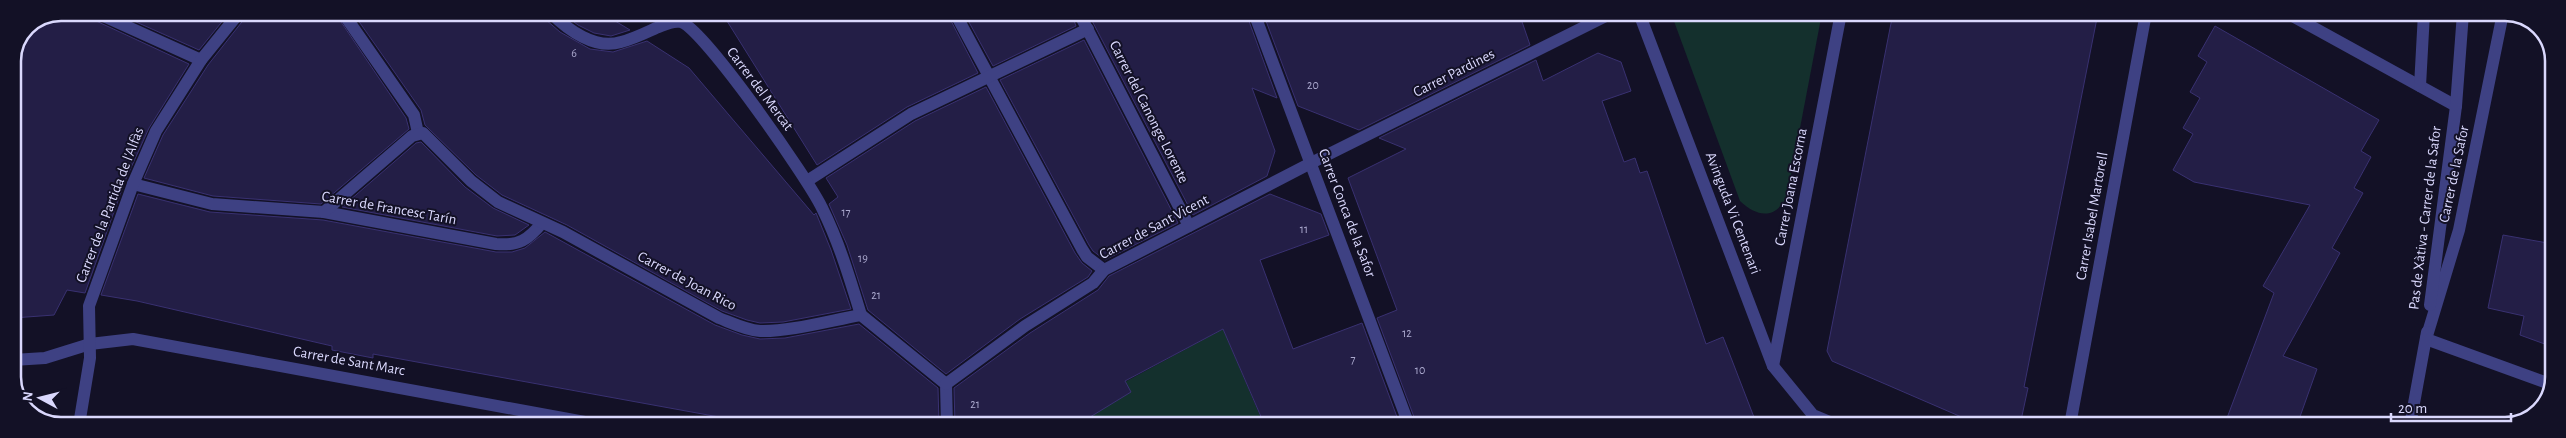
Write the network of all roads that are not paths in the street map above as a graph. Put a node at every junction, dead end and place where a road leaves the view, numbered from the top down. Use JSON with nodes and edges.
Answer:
{"nodes":[{"id":1,"x":117,"y":21,"type":"edge"},
{"id":2,"x":232,"y":21,"type":"edge"},
{"id":3,"x":349,"y":21,"type":"edge"},
{"id":4,"x":560,"y":21,"type":"edge"},
{"id":5,"x":672,"y":21,"type":"edge"},
{"id":6,"x":675,"y":21,"type":"edge"},
{"id":7,"x":960,"y":21,"type":"edge"},
{"id":8,"x":1084,"y":21,"type":"edge"},
{"id":9,"x":1257,"y":21,"type":"edge"},
{"id":10,"x":1595,"y":22,"type":"edge"},
{"id":11,"x":1642,"y":22,"type":"edge"},
{"id":12,"x":1839,"y":22,"type":"edge"},
{"id":13,"x":2144,"y":22,"type":"edge"},
{"id":14,"x":2303,"y":22,"type":"edge"},
{"id":15,"x":2424,"y":22,"type":"edge"},
{"id":16,"x":2463,"y":22,"type":"edge"},
{"id":17,"x":2501,"y":22,"type":"edge"},
{"id":18,"x":1088,"y":29,"type":"junction"},
{"id":19,"x":202,"y":60,"type":"junction"},
{"id":20,"x":988,"y":75,"type":"junction"},
{"id":21,"x":2420,"y":86,"type":"junction"},
{"id":22,"x":2456,"y":106,"type":"junction"},
{"id":23,"x":418,"y":132,"type":"junction"},
{"id":24,"x":1311,"y":163,"type":"junction"},
{"id":25,"x":807,"y":181,"type":"junction"},
{"id":26,"x":133,"y":184,"type":"junction"},
{"id":27,"x":324,"y":212,"type":"junction"},
{"id":28,"x":542,"y":223,"type":"junction"},
{"id":29,"x":1190,"y":226,"type":"junction"},
{"id":30,"x":1104,"y":270,"type":"junction"},
{"id":31,"x":861,"y":315,"type":"junction"},
{"id":32,"x":2426,"y":339,"type":"junction"},
{"id":33,"x":90,"y":344,"type":"junction"},
{"id":34,"x":21,"y":359,"type":"edge"},
{"id":35,"x":1773,"y":366,"type":"junction"},
{"id":36,"x":2544,"y":381,"type":"edge"},
{"id":37,"x":946,"y":384,"type":"junction"},
{"id":38,"x":1813,"y":415,"type":"joint"},
{"id":39,"x":80,"y":416,"type":"edge"},
{"id":40,"x":553,"y":416,"type":"edge"},
{"id":41,"x":947,"y":416,"type":"edge"},
{"id":42,"x":1407,"y":417,"type":"edge"},
{"id":43,"x":1817,"y":417,"type":"edge"},
{"id":44,"x":2072,"y":417,"type":"edge"},
{"id":45,"x":2412,"y":417,"type":"edge"}],
"edges":[{"from":1,"to":19,"type":"street"},
{"from":2,"to":19,"type":"street","name":"Carrer de la Partida de l'Alfàs"},
{"from":3,"to":23,"type":"street"},
{"from":4,"to":5,"type":"street","name":"Carrer del Mercat"},
{"from":6,"to":25,"type":"street","name":"Carrer del Mercat"},
{"from":7,"to":20,"type":"street"},
{"from":8,"to":18,"type":"street","name":"Carrer del Canonge Lorente"},
{"from":9,"to":24,"type":"street","name":"Carrer Conca de la Safor"},
{"from":10,"to":24,"type":"street","name":"Carrer Pardines"},
{"from":11,"to":35,"type":"street","name":"Avinguda Vi Centenari"},
{"from":12,"to":35,"type":"street","name":"Carrer Joana Escorna"},
{"from":13,"to":44,"type":"street","name":"Carrer Isabel Martorell"},
{"from":14,"to":21,"type":"street"},
{"from":15,"to":21,"type":"street"},
{"from":16,"to":22,"type":"street","name":"Pas de Xàtiva - Carrer de la Safor"},
{"from":17,"to":32,"type":"street","name":"Carrer de la Safor"},
{"from":18,"to":20,"type":"street"},
{"from":18,"to":29,"type":"street","name":"Carrer del Canonge Lorente"},
{"from":19,"to":26,"type":"street","name":"Carrer de la Partida de l'Alfàs"},
{"from":20,"to":25,"type":"street"},
{"from":20,"to":30,"type":"street"},
{"from":21,"to":22,"type":"street"},
{"from":22,"to":32,"type":"street","name":"Pas de Xàtiva - Carrer de la Safor"},
{"from":23,"to":27,"type":"street"},
{"from":23,"to":28,"type":"street","name":"Carrer de Joan Rico"},
{"from":24,"to":29,"type":"street","name":"Carrer de Sant Vicent"},
{"from":24,"to":42,"type":"street","name":"Carrer Conca de la Safor"},
{"from":25,"to":31,"type":"street","name":"Carrer del Mercat"},
{"from":26,"to":27,"type":"street","name":"Carrer de Francesc Tarín"},
{"from":26,"to":33,"type":"street","name":"Carrer de la Partida de l'Alfàs"},
{"from":27,"to":28,"type":"street","name":"Carrer de Francesc Tarín"},
{"from":28,"to":31,"type":"street","name":"Carrer de Joan Rico"},
{"from":29,"to":30,"type":"street","name":"Carrer de Sant Vicent"},
{"from":30,"to":37,"type":"street","name":"Carrer de Sant Vicent"},
{"from":31,"to":37,"type":"street"},
{"from":32,"to":36,"type":"street"},
{"from":32,"to":45,"type":"street","name":"Pas de Xàtiva - Carrer de la Safor"},
{"from":33,"to":34,"type":"street","name":"Carrer de Sant Marc"},
{"from":33,"to":39,"type":"street","name":"Carrer de la Partida de l'Alfàs"},
{"from":33,"to":40,"type":"street","name":"Carrer de Sant Marc"},
{"from":35,"to":38,"type":"street","name":"Avinguda Vi Centenari"},
{"from":37,"to":41,"type":"street"},
{"from":38,"to":43,"type":"street"}]}
